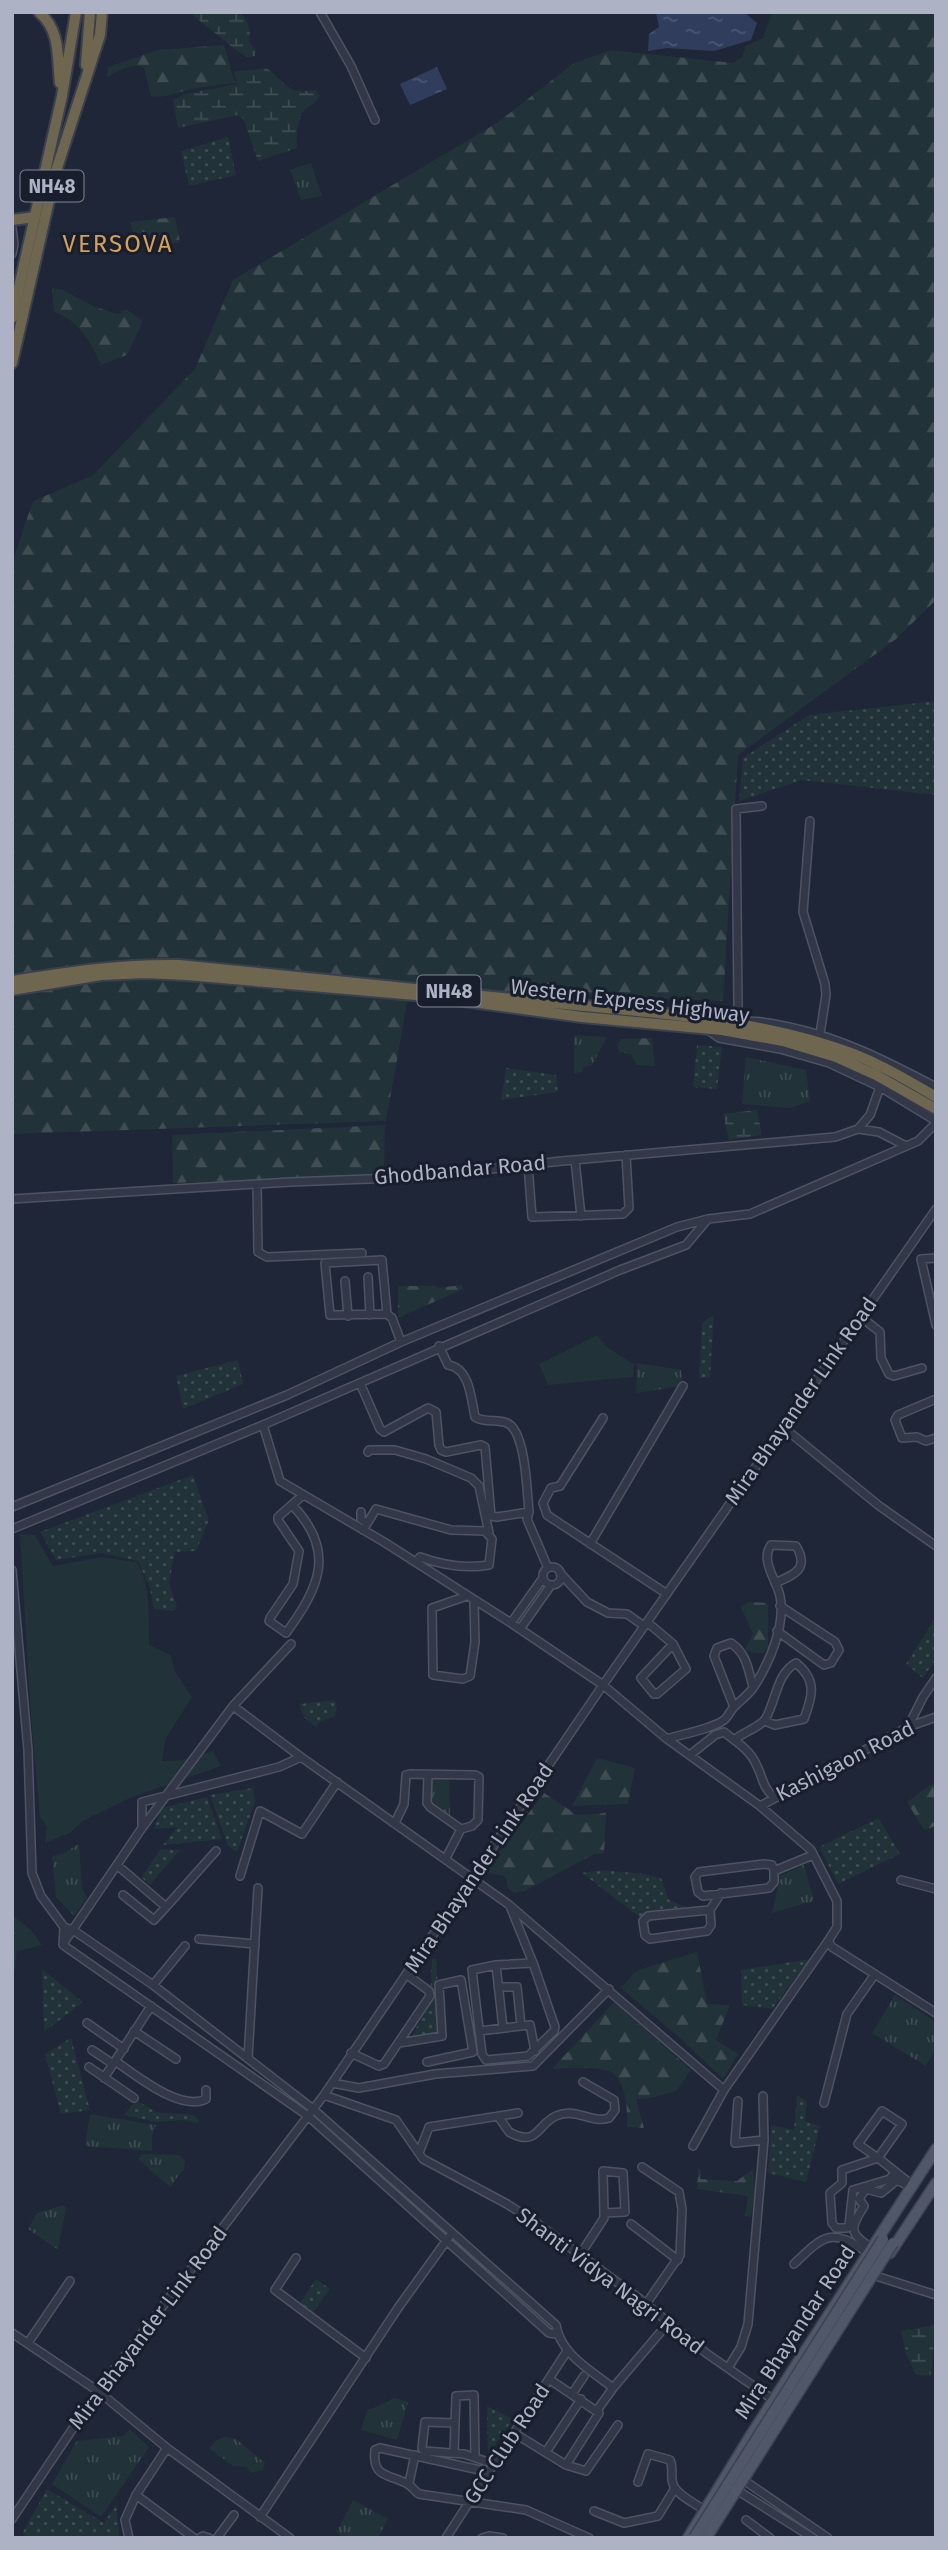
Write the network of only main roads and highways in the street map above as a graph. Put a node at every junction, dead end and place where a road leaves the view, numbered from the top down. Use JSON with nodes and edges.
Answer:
{"nodes":[{"id":1,"x":39,"y":12,"type":"edge"},
{"id":2,"x":76,"y":12,"type":"edge"},
{"id":3,"x":90,"y":12,"type":"edge"},
{"id":4,"x":102,"y":12,"type":"edge"},
{"id":5,"x":85,"y":88,"type":"junction"},
{"id":6,"x":62,"y":96,"type":"junction"},
{"id":7,"x":35,"y":217,"type":"junction"},
{"id":8,"x":12,"y":219,"type":"edge"},
{"id":9,"x":12,"y":318,"type":"edge"},
{"id":10,"x":12,"y":363,"type":"edge"},
{"id":11,"x":12,"y":981,"type":"edge"},
{"id":12,"x":12,"y":990,"type":"edge"},
{"id":13,"x":681,"y":1021,"type":"junction"},
{"id":14,"x":936,"y":1097,"type":"edge"},
{"id":15,"x":936,"y":1109,"type":"edge"},
{"id":16,"x":936,"y":2149,"type":"edge"},
{"id":17,"x":920,"y":2173,"type":"junction"},
{"id":18,"x":936,"y":2183,"type":"edge"},
{"id":19,"x":912,"y":2185,"type":"junction"},
{"id":20,"x":932,"y":2196,"type":"edge"},
{"id":21,"x":900,"y":2204,"type":"junction"},
{"id":22,"x":915,"y":2215,"type":"junction"},
{"id":23,"x":888,"y":2241,"type":"junction"},
{"id":24,"x":688,"y":2538,"type":"edge"},
{"id":25,"x":694,"y":2538,"type":"edge"},
{"id":26,"x":708,"y":2538,"type":"edge"}],
"edges":[{"from":1,"to":6,"type":"highway"},
{"from":2,"to":6,"type":"highway","number":"NH48"},
{"from":3,"to":5,"type":"highway"},
{"from":4,"to":5,"type":"highway","number":"NH48"},
{"from":5,"to":10,"type":"highway","number":"NH48"},
{"from":6,"to":7,"type":"highway","number":"NH48"},
{"from":7,"to":8,"type":"highway"},
{"from":7,"to":9,"type":"highway","number":"NH48"},
{"from":11,"to":13,"type":"highway","name":"Western Express Highway","number":"NH48"},
{"from":12,"to":13,"type":"highway","name":"Western Express Highway","number":"NH48"},
{"from":13,"to":14,"type":"highway","name":"Western Express Highway","number":"NH48"},
{"from":13,"to":15,"type":"highway","name":"Western Express Highway","number":"NH48"},
{"from":16,"to":17,"type":"main road","name":"Mira Bhayandar Road"},
{"from":17,"to":18,"type":"main road"},
{"from":17,"to":19,"type":"main road","name":"Mira Bhayandar Road"},
{"from":18,"to":20,"type":"main road","name":"Mira Bhayandar Road"},
{"from":19,"to":20,"type":"main road"},
{"from":19,"to":21,"type":"main road","name":"Mira Bhayandar Road"},
{"from":20,"to":22,"type":"main road","name":"Mira Bhayandar Road"},
{"from":21,"to":23,"type":"main road"},
{"from":21,"to":24,"type":"main road","name":"Mira Bhayandar Road"},
{"from":22,"to":23,"type":"main road"},
{"from":22,"to":26,"type":"main road","name":"Mira Bhayandar Road"},
{"from":23,"to":25,"type":"main road","bridge":true},
{"from":23,"to":26,"type":"main road","bridge":true}]}
